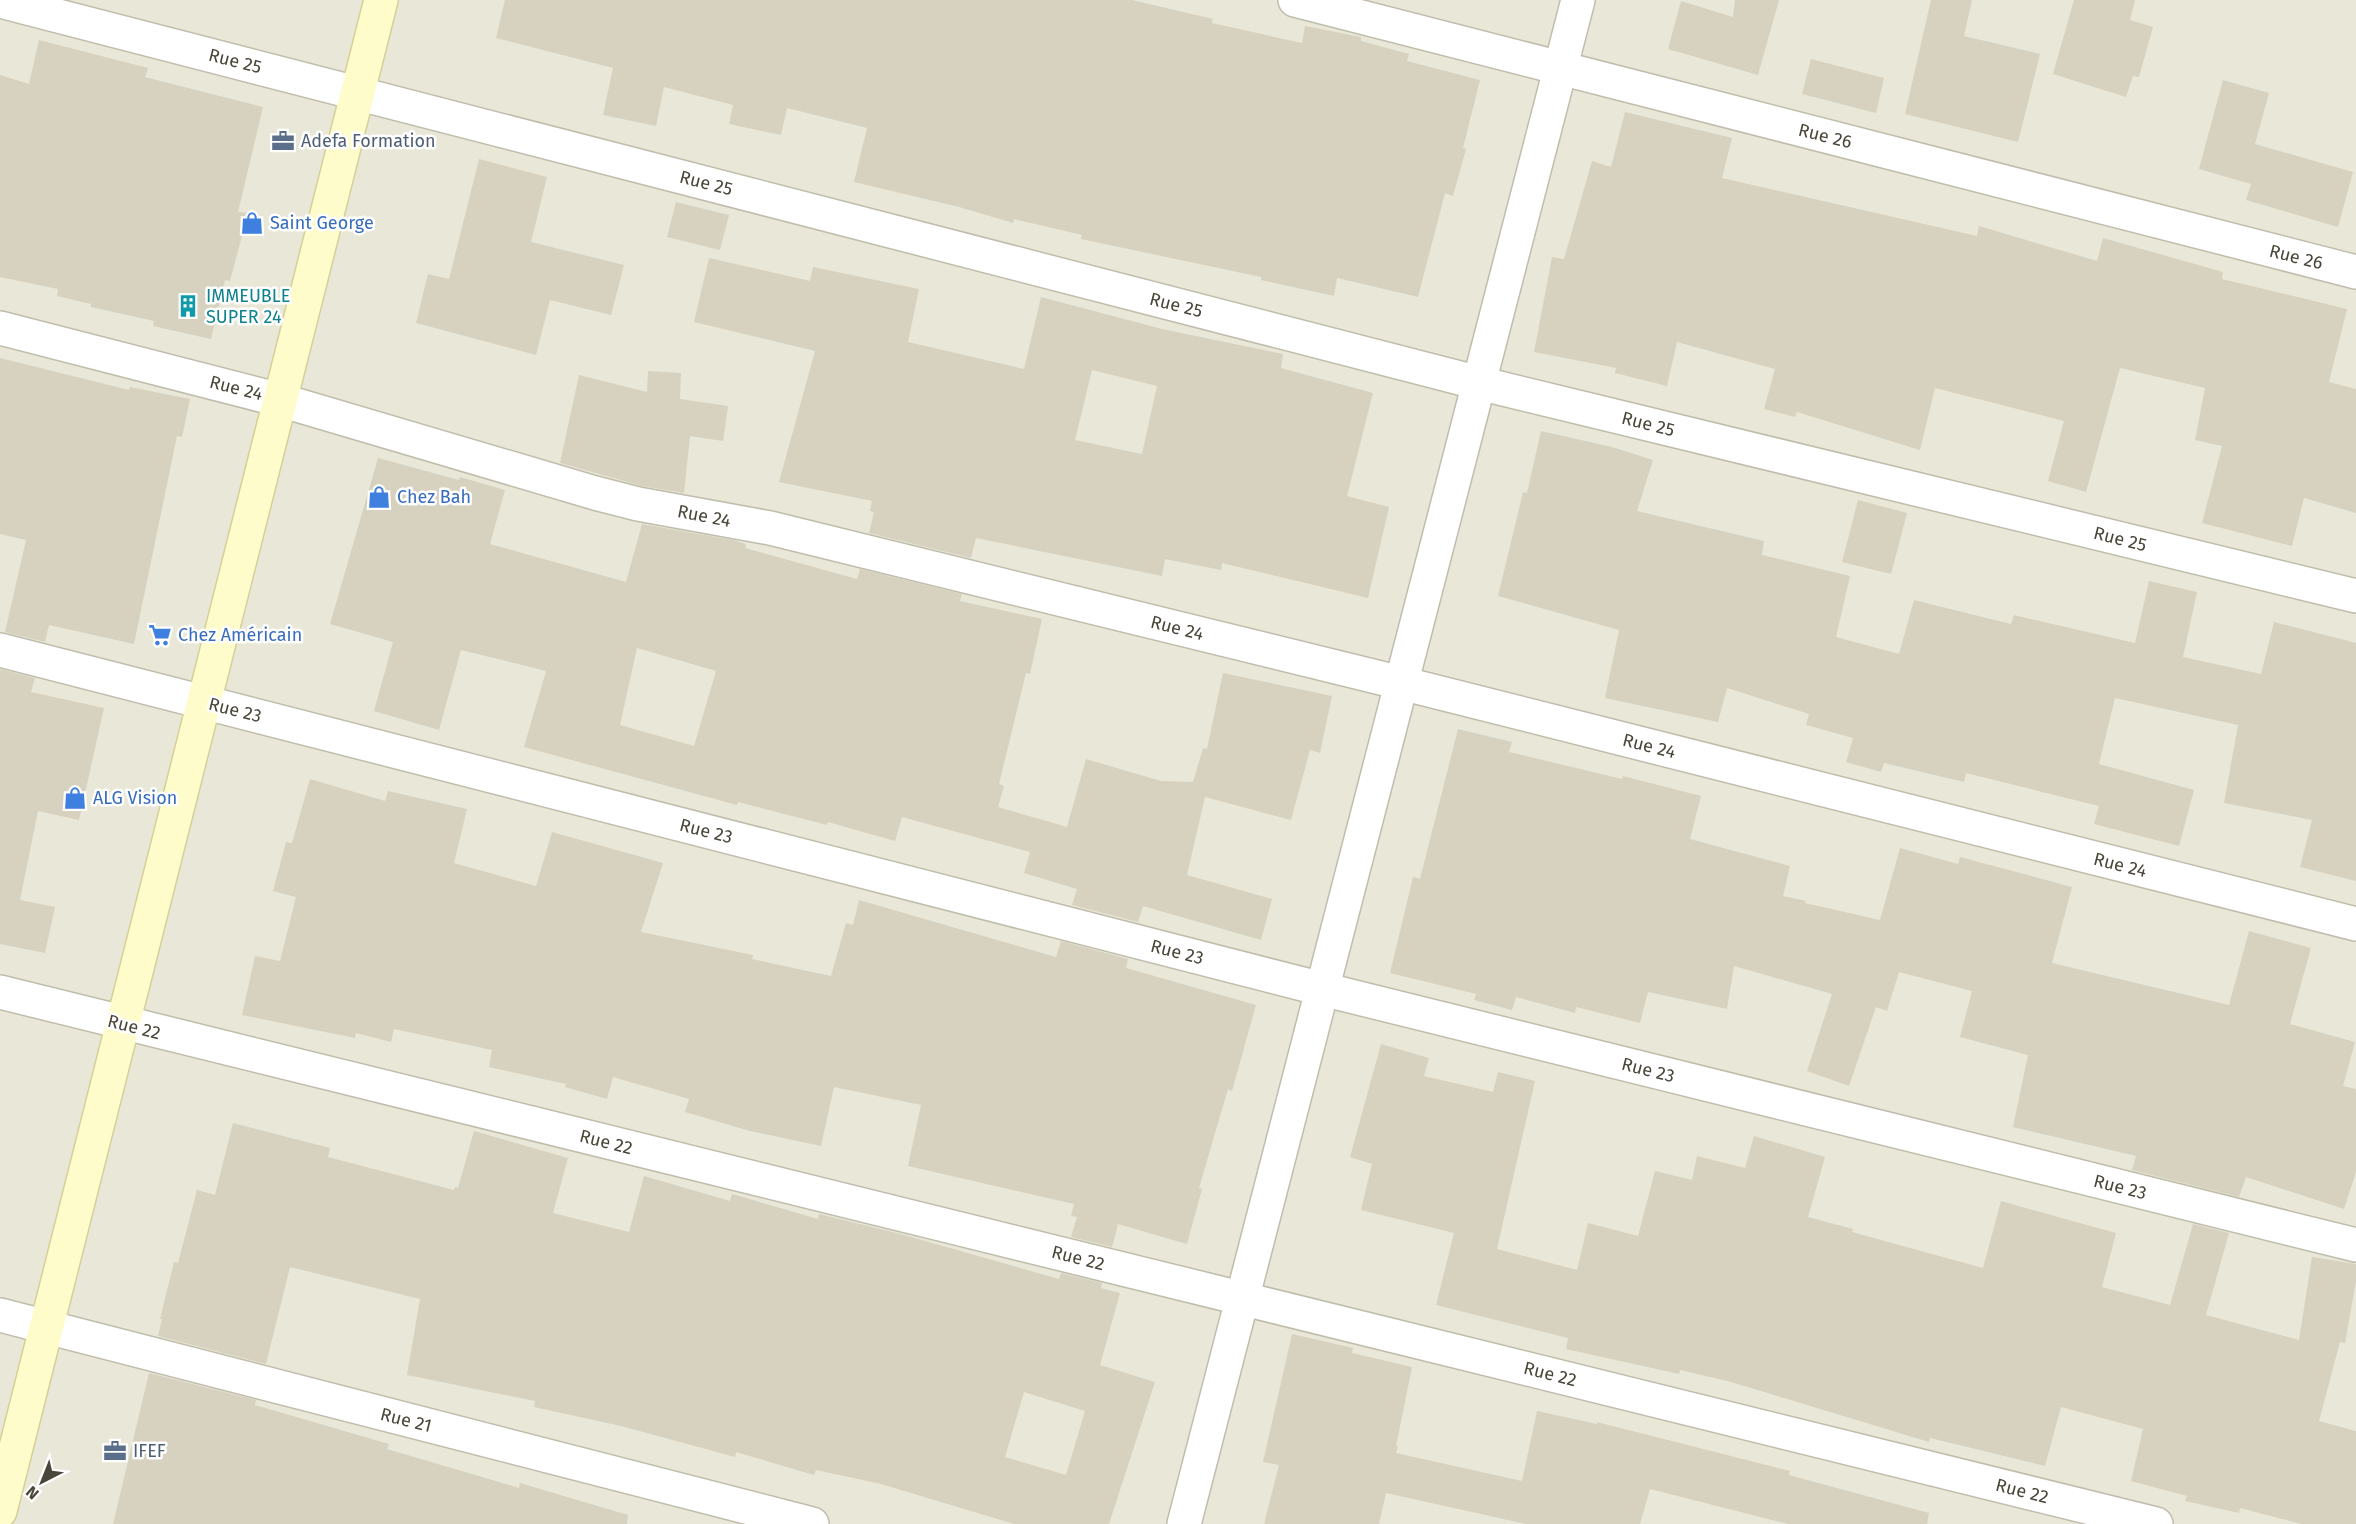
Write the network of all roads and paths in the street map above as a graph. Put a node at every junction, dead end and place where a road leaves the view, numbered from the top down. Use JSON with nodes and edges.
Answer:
{"nodes":[{"id":1,"x":381,"y":0,"type":"edge"},
{"id":2,"x":1295,"y":0,"type":"edge"},
{"id":3,"x":1578,"y":0,"type":"edge"},
{"id":4,"x":0,"y":1,"type":"edge"},
{"id":5,"x":1560,"y":68,"type":"junction"},
{"id":6,"x":357,"y":93,"type":"junction"},
{"id":7,"x":2356,"y":272,"type":"edge"},
{"id":8,"x":0,"y":328,"type":"edge"},
{"id":9,"x":1479,"y":383,"type":"junction"},
{"id":10,"x":280,"y":400,"type":"junction"},
{"id":11,"x":2356,"y":596,"type":"edge"},
{"id":12,"x":0,"y":650,"type":"edge"},
{"id":13,"x":1401,"y":683,"type":"junction"},
{"id":14,"x":204,"y":702,"type":"junction"},
{"id":15,"x":2356,"y":924,"type":"edge"},
{"id":16,"x":1322,"y":989,"type":"junction"},
{"id":17,"x":0,"y":992,"type":"edge"},
{"id":18,"x":123,"y":1024,"type":"junction"},
{"id":19,"x":2356,"y":1245,"type":"edge"},
{"id":20,"x":1243,"y":1298,"type":"junction"},
{"id":21,"x":0,"y":1315,"type":"edge"},
{"id":22,"x":46,"y":1327,"type":"junction"},
{"id":23,"x":0,"y":1511,"type":"edge"},
{"id":24,"x":812,"y":1524,"type":"edge"},
{"id":25,"x":1184,"y":1524,"type":"edge"},
{"id":26,"x":2156,"y":1524,"type":"edge"}],
"edges":[{"from":1,"to":6,"type":"main road"},
{"from":2,"to":5,"type":"street","name":"Rue 26"},
{"from":3,"to":5,"type":"street"},
{"from":4,"to":6,"type":"street","name":"Rue 25"},
{"from":5,"to":7,"type":"street","name":"Rue 26"},
{"from":5,"to":9,"type":"street"},
{"from":6,"to":9,"type":"street","name":"Rue 25"},
{"from":6,"to":10,"type":"main road"},
{"from":8,"to":10,"type":"street","name":"Rue 24"},
{"from":9,"to":11,"type":"street","name":"Rue 25"},
{"from":9,"to":13,"type":"street"},
{"from":10,"to":13,"type":"street","name":"Rue 24"},
{"from":10,"to":14,"type":"main road"},
{"from":12,"to":14,"type":"street","name":"Rue 23"},
{"from":13,"to":15,"type":"street","name":"Rue 24"},
{"from":13,"to":16,"type":"street"},
{"from":14,"to":16,"type":"street","name":"Rue 23"},
{"from":14,"to":18,"type":"main road"},
{"from":16,"to":19,"type":"street","name":"Rue 23"},
{"from":16,"to":20,"type":"street"},
{"from":17,"to":18,"type":"street","name":"Rue 22"},
{"from":18,"to":20,"type":"street","name":"Rue 22"},
{"from":18,"to":22,"type":"main road"},
{"from":20,"to":25,"type":"street"},
{"from":20,"to":26,"type":"street","name":"Rue 22"},
{"from":21,"to":22,"type":"street","name":"Rue 21"},
{"from":22,"to":23,"type":"main road"},
{"from":22,"to":24,"type":"street","name":"Rue 21"}]}
